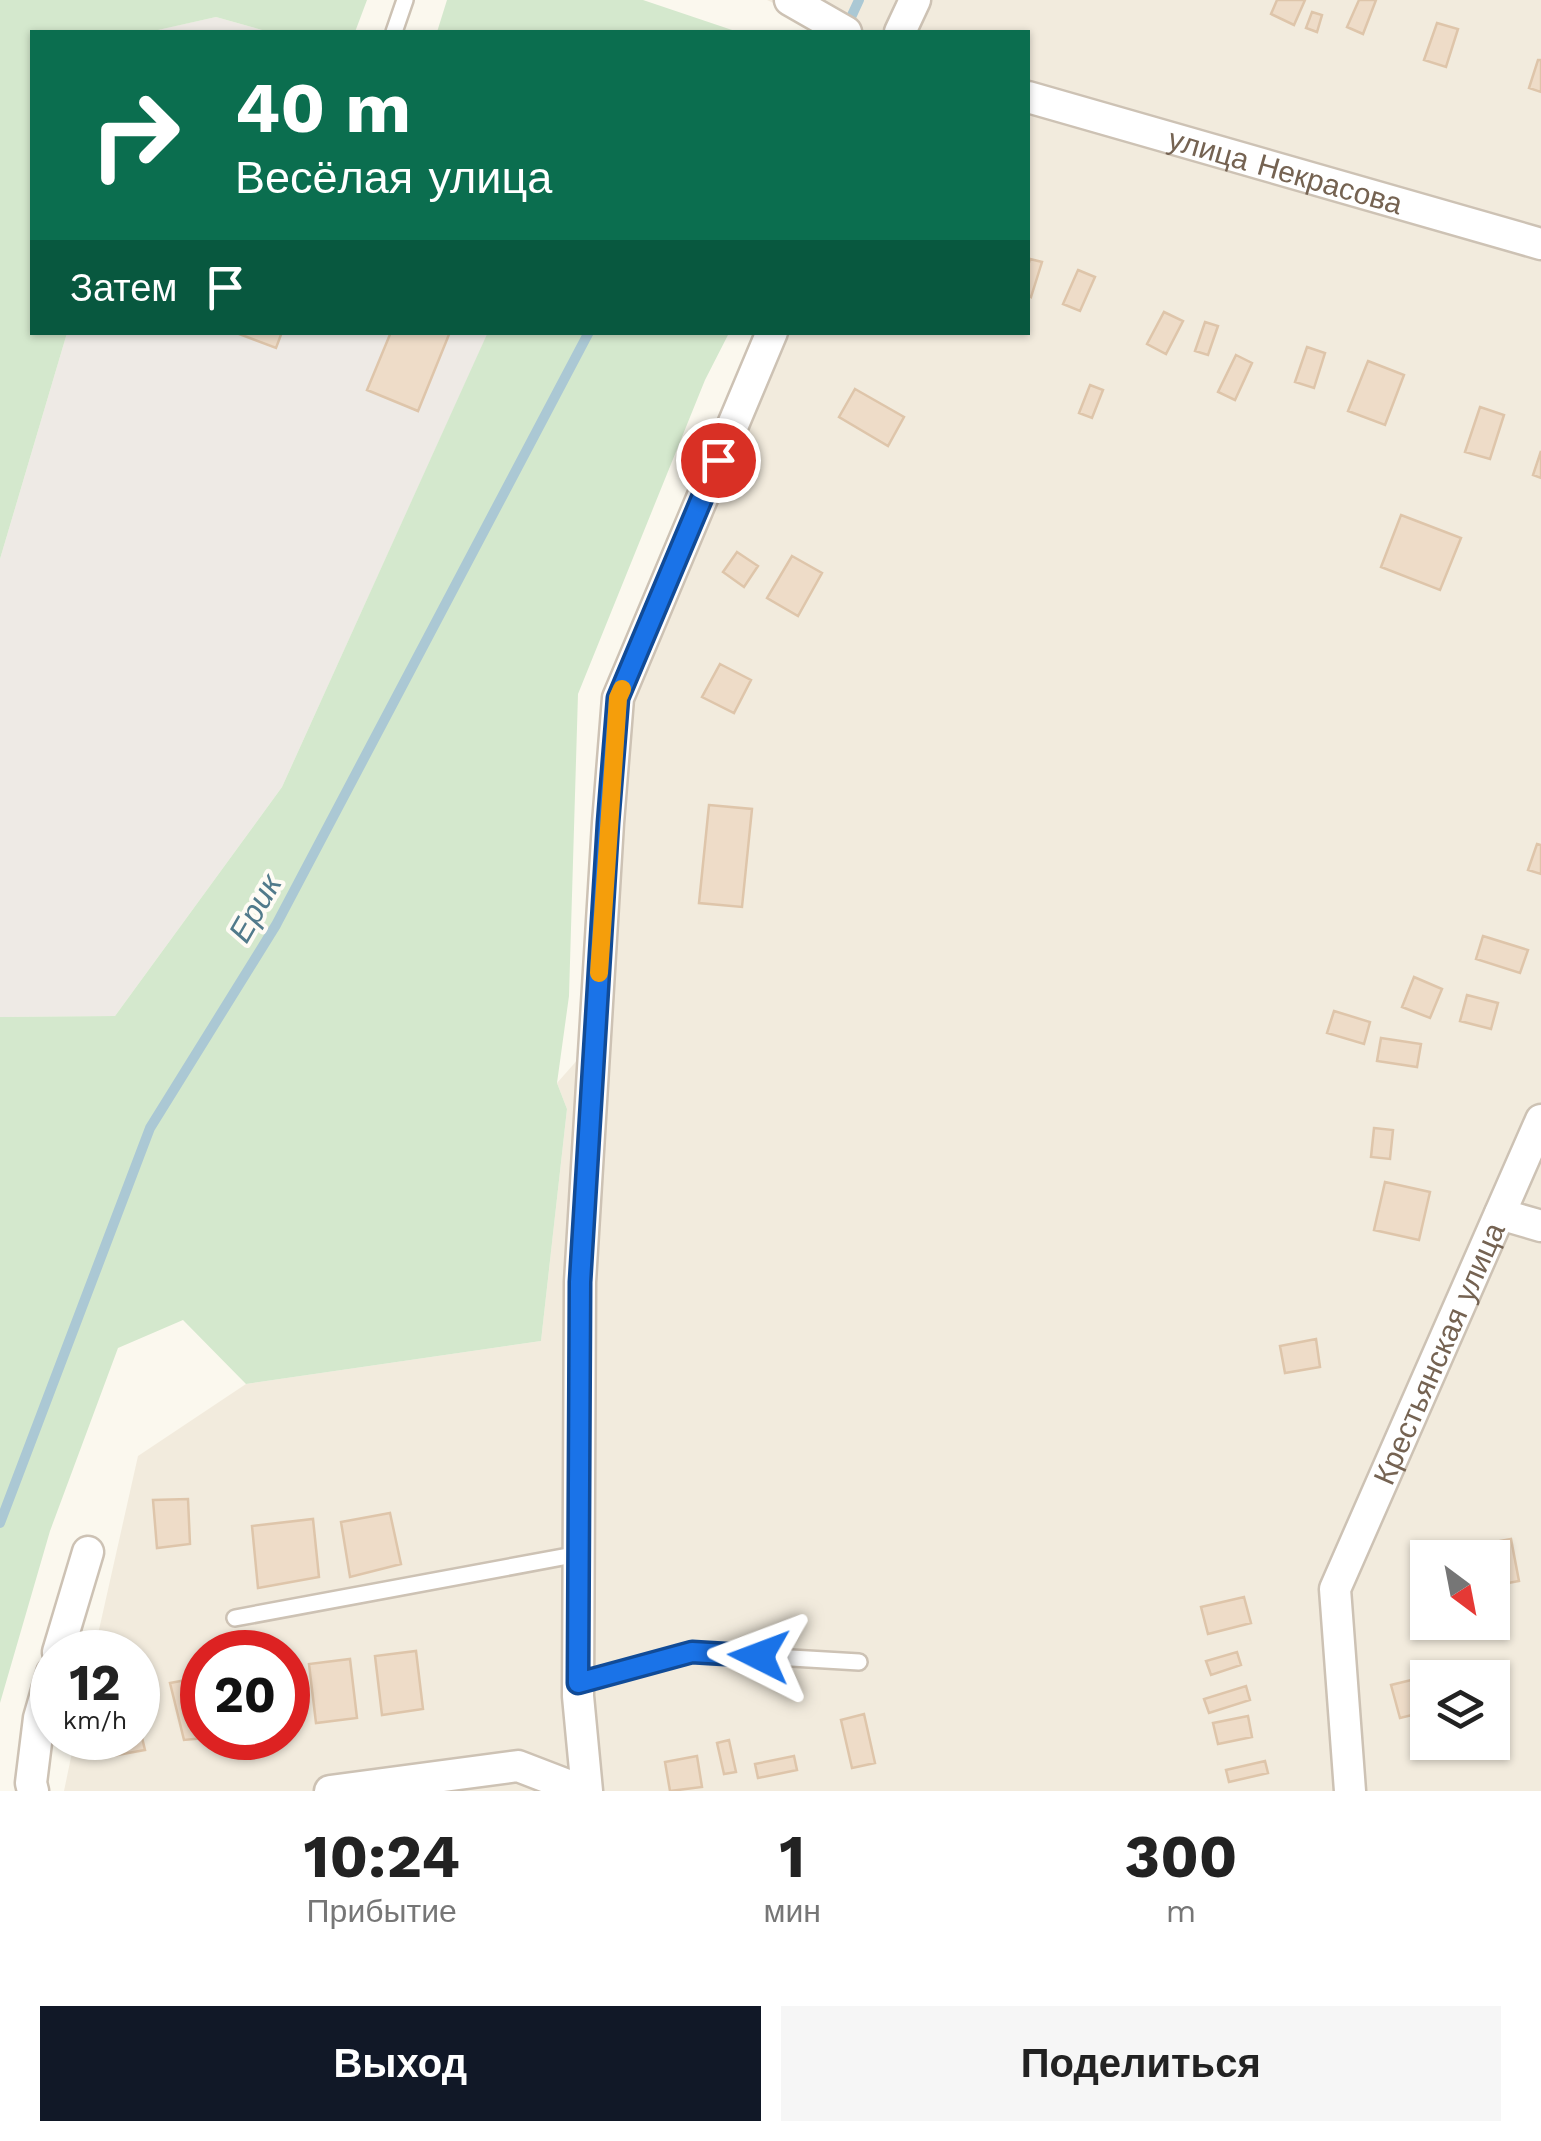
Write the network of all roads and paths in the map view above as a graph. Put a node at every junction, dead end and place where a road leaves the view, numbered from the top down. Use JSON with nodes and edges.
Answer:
{"nodes":[{"id":1,"x":404,"y":0,"type":"edge"},
{"id":2,"x":792,"y":0,"type":"edge"},
{"id":3,"x":916,"y":0,"type":"edge"},
{"id":4,"x":395,"y":30,"type":"edge"},
{"id":5,"x":843,"y":30,"type":"edge"},
{"id":6,"x":901,"y":30,"type":"edge"},
{"id":7,"x":1030,"y":98,"type":"edge"},
{"id":8,"x":1541,"y":244,"type":"edge"},
{"id":9,"x":771,"y":335,"type":"edge"},
{"id":10,"x":1541,"y":1120,"type":"edge"},
{"id":11,"x":1500,"y":1214,"type":"junction"},
{"id":12,"x":1541,"y":1226,"type":"edge"},
{"id":13,"x":88,"y":1552,"type":"dead end"},
{"id":14,"x":579,"y":1554,"type":"junction"},
{"id":15,"x":235,"y":1618,"type":"dead end"},
{"id":16,"x":65,"y":1630,"type":"edge"},
{"id":17,"x":859,"y":1662,"type":"dead end"},
{"id":18,"x":578,"y":1683,"type":"junction"},
{"id":19,"x":34,"y":1760,"type":"edge"},
{"id":20,"x":34,"y":1791,"type":"edge"},
{"id":21,"x":330,"y":1791,"type":"edge"},
{"id":22,"x":585,"y":1791,"type":"edge"},
{"id":23,"x":1350,"y":1791,"type":"edge"}],
"edges":[{"from":1,"to":4,"type":"lane"},
{"from":2,"to":5,"type":"street"},
{"from":3,"to":6,"type":"street"},
{"from":7,"to":8,"type":"street","name":"улица Некрасова"},
{"from":9,"to":14,"type":"street"},
{"from":10,"to":11,"type":"street","name":"Крестьянская улица"},
{"from":11,"to":12,"type":"street"},
{"from":11,"to":23,"type":"street","name":"Крестьянская улица"},
{"from":13,"to":16,"type":"street"},
{"from":14,"to":15,"type":"lane"},
{"from":14,"to":18,"type":"street"},
{"from":17,"to":18,"type":"lane"},
{"from":18,"to":22,"type":"street"},
{"from":19,"to":20,"type":"street"},
{"from":21,"to":22,"type":"street"}]}
